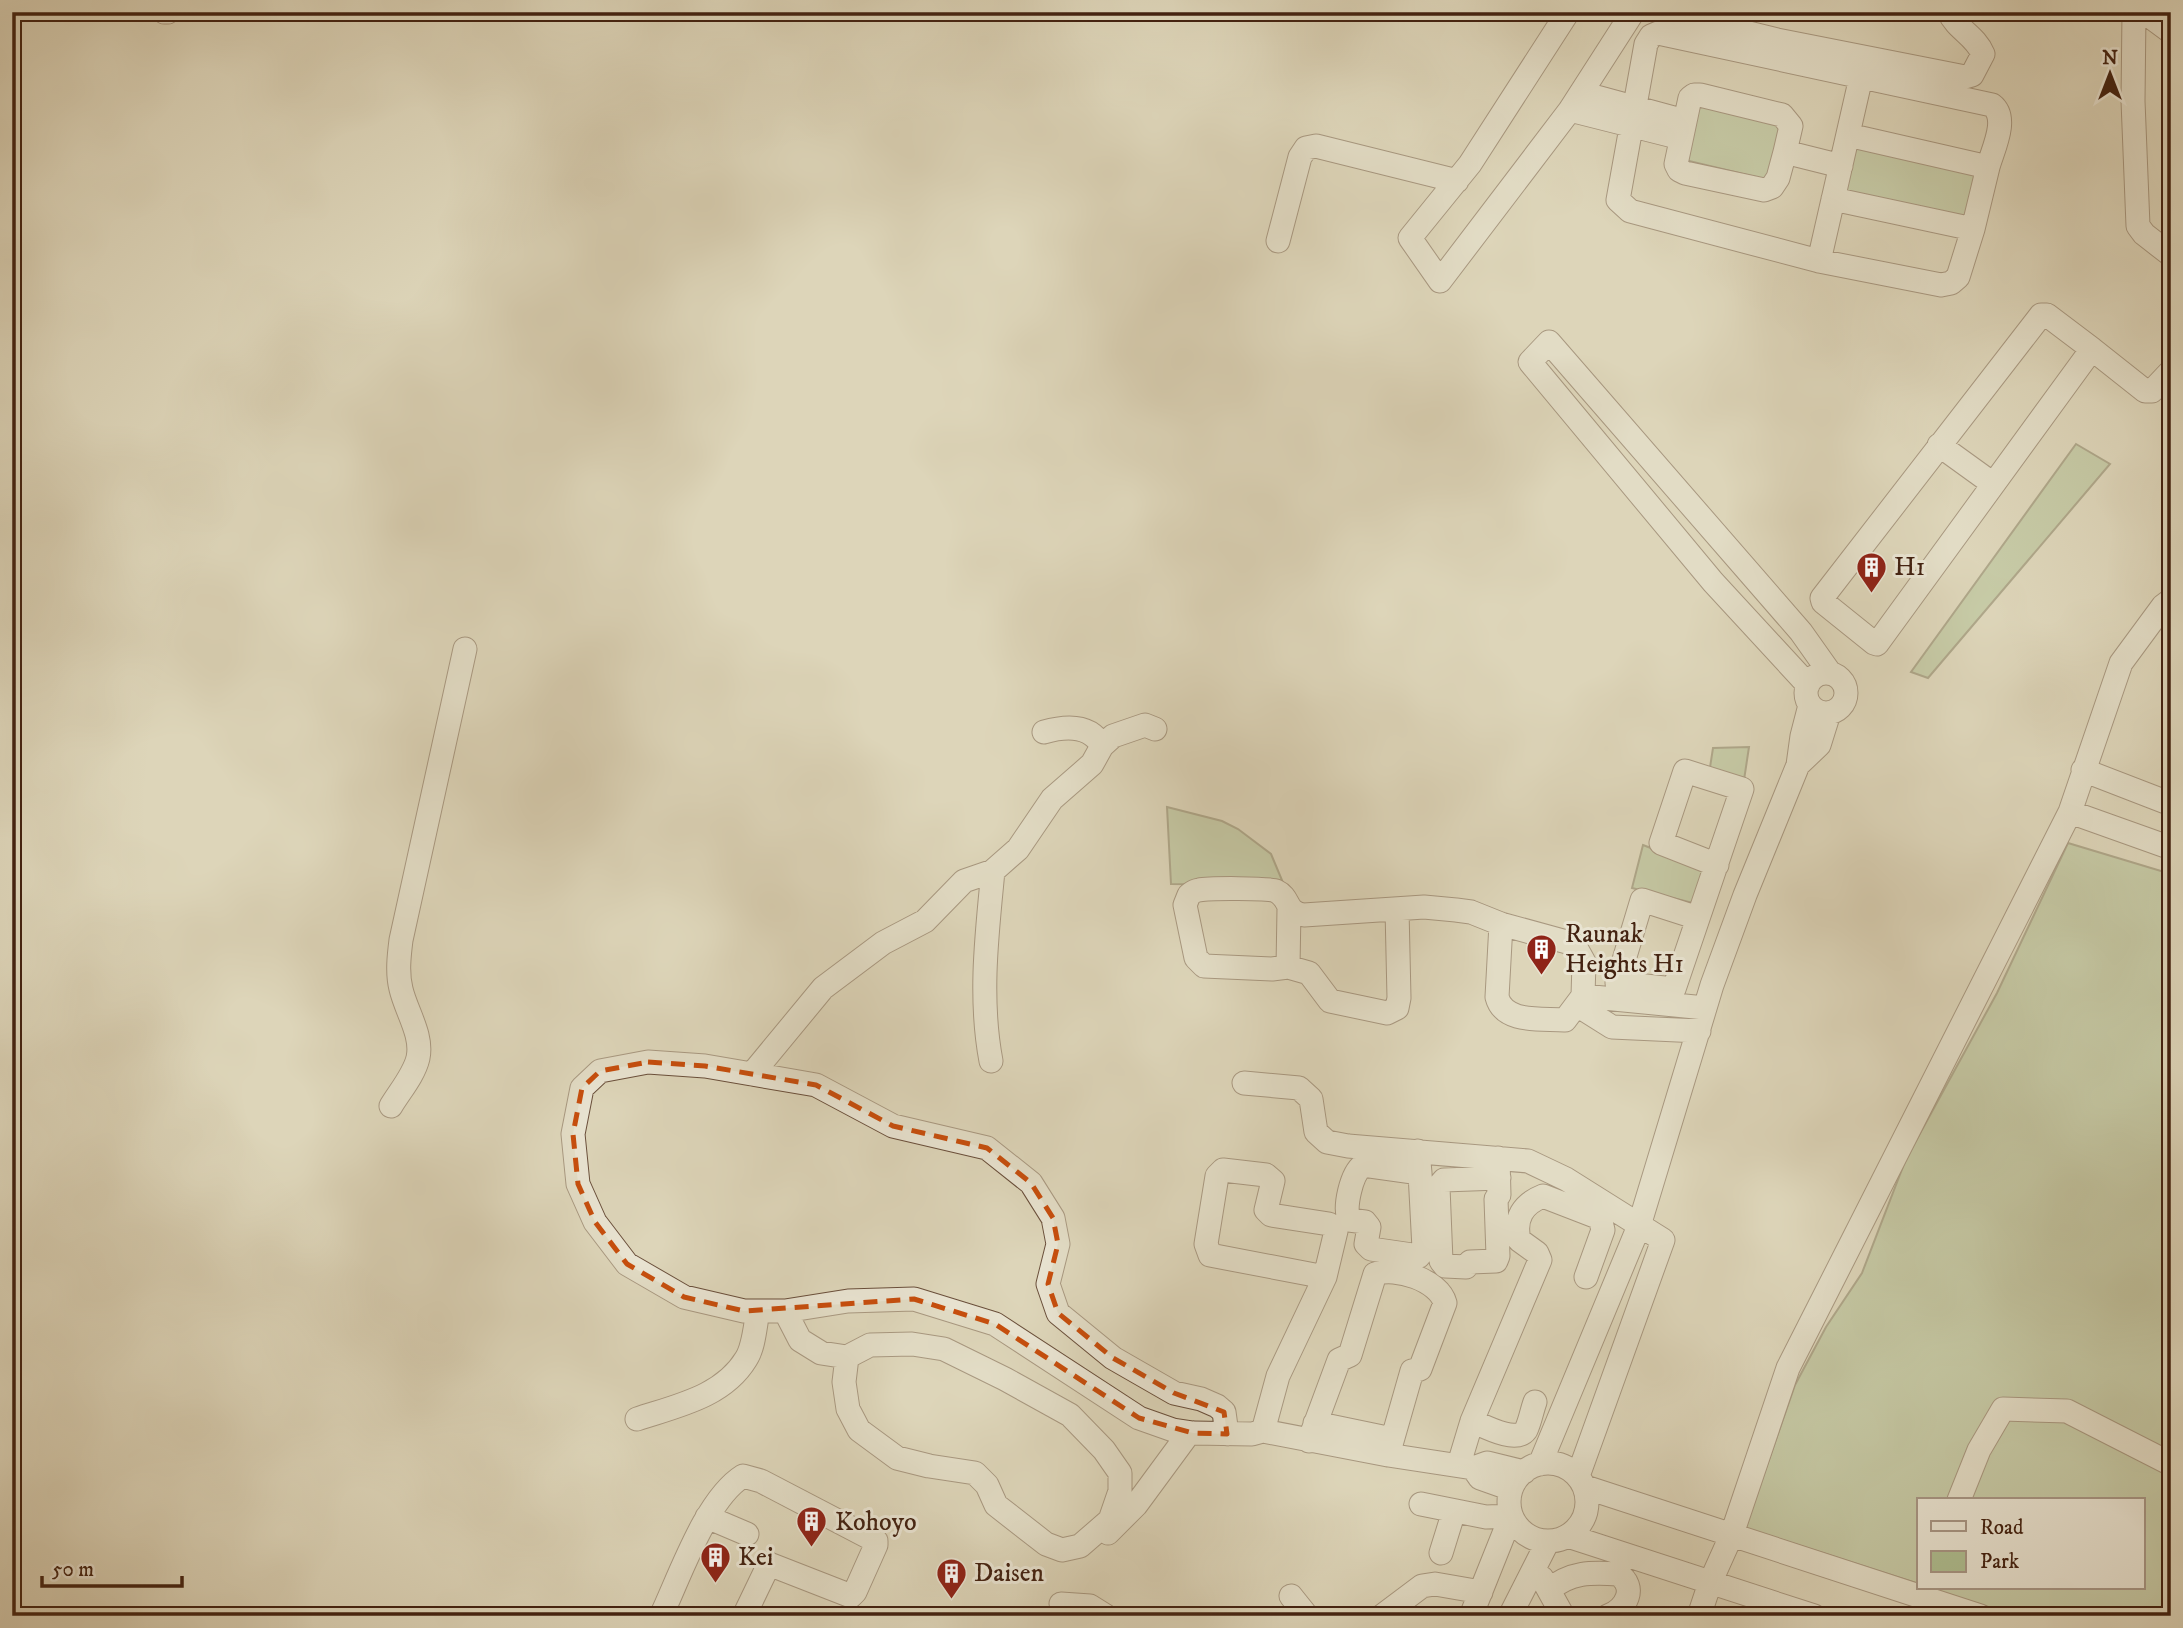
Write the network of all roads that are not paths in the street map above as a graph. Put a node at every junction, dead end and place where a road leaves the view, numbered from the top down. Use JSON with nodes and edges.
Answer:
{"nodes":[{"id":1,"x":1568,"y":12,"type":"edge"},
{"id":2,"x":1633,"y":12,"type":"edge"},
{"id":3,"x":1663,"y":12,"type":"edge"},
{"id":4,"x":1949,"y":12,"type":"edge"},
{"id":5,"x":2134,"y":12,"type":"edge"},
{"id":6,"x":2144,"y":12,"type":"edge"},
{"id":7,"x":2171,"y":32,"type":"edge"},
{"id":8,"x":1861,"y":77,"type":"junction"},
{"id":9,"x":1576,"y":102,"type":"junction"},
{"id":10,"x":1632,"y":116,"type":"junction"},
{"id":11,"x":1683,"y":129,"type":"junction"},
{"id":12,"x":1848,"y":135,"type":"junction"},
{"id":13,"x":1785,"y":152,"type":"junction"},
{"id":14,"x":1841,"y":166,"type":"junction"},
{"id":15,"x":1988,"y":167,"type":"junction"},
{"id":16,"x":1457,"y":181,"type":"junction"},
{"id":17,"x":1833,"y":199,"type":"junction"},
{"id":18,"x":1973,"y":229,"type":"junction"},
{"id":19,"x":1278,"y":241,"type":"dead end"},
{"id":20,"x":2171,"y":255,"type":"edge"},
{"id":21,"x":1819,"y":261,"type":"junction"},
{"id":22,"x":2092,"y":349,"type":"junction"},
{"id":23,"x":2171,"y":371,"type":"edge"},
{"id":24,"x":1938,"y":445,"type":"junction"},
{"id":25,"x":1993,"y":484,"type":"junction"},
{"id":26,"x":2171,"y":600,"type":"edge"},
{"id":27,"x":465,"y":649,"type":"dead end"},
{"id":28,"x":1830,"y":673,"type":"junction"},
{"id":29,"x":1816,"y":701,"type":"junction"},
{"id":30,"x":1154,"y":729,"type":"dead end"},
{"id":31,"x":1044,"y":732,"type":"dead end"},
{"id":32,"x":1102,"y":746,"type":"junction"},
{"id":33,"x":2083,"y":770,"type":"junction"},
{"id":34,"x":2171,"y":804,"type":"edge"},
{"id":35,"x":2070,"y":812,"type":"junction"},
{"id":36,"x":2171,"y":848,"type":"edge"},
{"id":37,"x":993,"y":871,"type":"junction"},
{"id":38,"x":1745,"y":895,"type":"junction"},
{"id":39,"x":1289,"y":909,"type":"junction"},
{"id":40,"x":1397,"y":909,"type":"junction"},
{"id":41,"x":1698,"y":918,"type":"junction"},
{"id":42,"x":1501,"y":924,"type":"junction"},
{"id":43,"x":1288,"y":967,"type":"junction"},
{"id":44,"x":1679,"y":976,"type":"junction"},
{"id":45,"x":1712,"y":985,"type":"junction"},
{"id":46,"x":1580,"y":1000,"type":"junction"},
{"id":47,"x":1705,"y":1008,"type":"junction"},
{"id":48,"x":1699,"y":1031,"type":"junction"},
{"id":49,"x":991,"y":1061,"type":"dead end"},
{"id":50,"x":752,"y":1074,"type":"junction"},
{"id":51,"x":1244,"y":1083,"type":"dead end"},
{"id":52,"x":391,"y":1106,"type":"dead end"},
{"id":53,"x":1419,"y":1162,"type":"junction"},
{"id":54,"x":1639,"y":1226,"type":"junction"},
{"id":55,"x":1325,"y":1277,"type":"junction"},
{"id":56,"x":1586,"y":1277,"type":"dead end"},
{"id":57,"x":758,"y":1311,"type":"junction"},
{"id":58,"x":785,"y":1311,"type":"junction"},
{"id":59,"x":847,"y":1357,"type":"junction"},
{"id":60,"x":1535,"y":1402,"type":"dead end"},
{"id":61,"x":637,"y":1419,"type":"dead end"},
{"id":62,"x":1472,"y":1421,"type":"junction"},
{"id":63,"x":1263,"y":1431,"type":"junction"},
{"id":64,"x":1312,"y":1432,"type":"junction"},
{"id":65,"x":1189,"y":1433,"type":"junction"},
{"id":66,"x":1227,"y":1434,"type":"junction"},
{"id":67,"x":1390,"y":1447,"type":"junction"},
{"id":68,"x":2171,"y":1464,"type":"edge"},
{"id":69,"x":1466,"y":1466,"type":"junction"},
{"id":70,"x":1525,"y":1475,"type":"junction"},
{"id":71,"x":1581,"y":1481,"type":"junction"},
{"id":72,"x":1960,"y":1498,"type":"edge"},
{"id":73,"x":1421,"y":1504,"type":"dead end"},
{"id":74,"x":1454,"y":1511,"type":"junction"},
{"id":75,"x":1511,"y":1516,"type":"junction"},
{"id":76,"x":707,"y":1517,"type":"junction"},
{"id":77,"x":1108,"y":1533,"type":"dead end"},
{"id":78,"x":747,"y":1534,"type":"dead end"},
{"id":79,"x":1732,"y":1534,"type":"junction"},
{"id":80,"x":1558,"y":1539,"type":"junction"},
{"id":81,"x":1441,"y":1553,"type":"dead end"},
{"id":82,"x":1535,"y":1566,"type":"junction"},
{"id":83,"x":1710,"y":1583,"type":"junction"},
{"id":84,"x":1549,"y":1590,"type":"junction"},
{"id":85,"x":1480,"y":1592,"type":"junction"},
{"id":86,"x":1291,"y":1596,"type":"dead end"},
{"id":87,"x":1921,"y":1600,"type":"edge"},
{"id":88,"x":1061,"y":1604,"type":"dead end"},
{"id":89,"x":661,"y":1616,"type":"edge"},
{"id":90,"x":744,"y":1616,"type":"edge"},
{"id":91,"x":1106,"y":1616,"type":"edge"},
{"id":92,"x":1307,"y":1616,"type":"edge"},
{"id":93,"x":1382,"y":1616,"type":"edge"},
{"id":94,"x":1471,"y":1616,"type":"edge"},
{"id":95,"x":1510,"y":1616,"type":"edge"},
{"id":96,"x":1563,"y":1616,"type":"edge"},
{"id":97,"x":1608,"y":1616,"type":"edge"},
{"id":98,"x":1699,"y":1616,"type":"edge"},
{"id":99,"x":1814,"y":1616,"type":"edge"},
{"id":100,"x":1980,"y":1616,"type":"edge"}],
"edges":[{"from":1,"to":16,"type":"street"},
{"from":2,"to":9,"type":"street"},
{"from":3,"to":4,"type":"street"},
{"from":5,"to":20,"type":"street"},
{"from":6,"to":7,"type":"street"},
{"from":8,"to":10,"type":"street"},
{"from":8,"to":12,"type":"street"},
{"from":8,"to":15,"type":"street"},
{"from":9,"to":10,"type":"street"},
{"from":9,"to":16,"type":"street"},
{"from":10,"to":11,"type":"street"},
{"from":10,"to":21,"type":"street"},
{"from":11,"to":13,"type":"street"},
{"from":11,"to":13,"type":"street"},
{"from":12,"to":14,"type":"street"},
{"from":12,"to":15,"type":"street"},
{"from":13,"to":14,"type":"street"},
{"from":14,"to":17,"type":"street"},
{"from":15,"to":18,"type":"street"},
{"from":16,"to":19,"type":"street"},
{"from":17,"to":18,"type":"street"},
{"from":17,"to":21,"type":"street"},
{"from":18,"to":21,"type":"street"},
{"from":22,"to":23,"type":"street"},
{"from":22,"to":24,"type":"street"},
{"from":22,"to":25,"type":"street"},
{"from":24,"to":25,"type":"street"},
{"from":24,"to":25,"type":"street"},
{"from":26,"to":33,"type":"street"},
{"from":27,"to":52,"type":"street"},
{"from":28,"to":29,"type":"street"},
{"from":28,"to":29,"type":"street"},
{"from":28,"to":29,"type":"street"},
{"from":29,"to":38,"type":"street"},
{"from":30,"to":32,"type":"street"},
{"from":31,"to":32,"type":"street"},
{"from":32,"to":37,"type":"street"},
{"from":33,"to":34,"type":"street"},
{"from":33,"to":35,"type":"street"},
{"from":35,"to":36,"type":"street"},
{"from":35,"to":79,"type":"street"},
{"from":37,"to":49,"type":"street"},
{"from":37,"to":50,"type":"street"},
{"from":38,"to":41,"type":"street"},
{"from":38,"to":45,"type":"street"},
{"from":39,"to":40,"type":"street"},
{"from":39,"to":43,"type":"street"},
{"from":39,"to":43,"type":"street"},
{"from":40,"to":42,"type":"street"},
{"from":40,"to":43,"type":"street"},
{"from":41,"to":44,"type":"street"},
{"from":41,"to":44,"type":"street"},
{"from":42,"to":46,"type":"street"},
{"from":42,"to":46,"type":"street"},
{"from":44,"to":45,"type":"street"},
{"from":45,"to":47,"type":"street"},
{"from":46,"to":47,"type":"street"},
{"from":46,"to":48,"type":"street"},
{"from":47,"to":48,"type":"street"},
{"from":48,"to":54,"type":"street"},
{"from":50,"to":57,"type":"street"},
{"from":50,"to":66,"type":"street"},
{"from":51,"to":53,"type":"street"},
{"from":53,"to":53,"type":"street"},
{"from":53,"to":54,"type":"street"},
{"from":54,"to":70,"type":"street"},
{"from":54,"to":71,"type":"street"},
{"from":55,"to":55,"type":"street"},
{"from":55,"to":63,"type":"street"},
{"from":56,"to":62,"type":"street"},
{"from":57,"to":58,"type":"street"},
{"from":57,"to":61,"type":"street"},
{"from":58,"to":59,"type":"street"},
{"from":58,"to":65,"type":"street"},
{"from":59,"to":59,"type":"street"},
{"from":60,"to":62,"type":"street"},
{"from":62,"to":69,"type":"street"},
{"from":63,"to":64,"type":"street"},
{"from":63,"to":66,"type":"street"},
{"from":64,"to":67,"type":"street"},
{"from":64,"to":67,"type":"street"},
{"from":65,"to":66,"type":"street"},
{"from":65,"to":77,"type":"street"},
{"from":67,"to":69,"type":"street"},
{"from":68,"to":72,"type":"street"},
{"from":69,"to":70,"type":"street"},
{"from":70,"to":71,"type":"street"},
{"from":70,"to":75,"type":"street"},
{"from":71,"to":79,"type":"street"},
{"from":71,"to":80,"type":"street"},
{"from":73,"to":74,"type":"street"},
{"from":74,"to":75,"type":"street"},
{"from":74,"to":81,"type":"street"},
{"from":75,"to":80,"type":"street"},
{"from":75,"to":85,"type":"street"},
{"from":76,"to":78,"type":"street"},
{"from":76,"to":89,"type":"street"},
{"from":76,"to":90,"type":"street"},
{"from":79,"to":83,"type":"street"},
{"from":79,"to":87,"type":"street"},
{"from":80,"to":82,"type":"street"},
{"from":80,"to":83,"type":"street"},
{"from":82,"to":84,"type":"street"},
{"from":82,"to":95,"type":"street"},
{"from":83,"to":98,"type":"street"},
{"from":83,"to":99,"type":"street"},
{"from":84,"to":96,"type":"street"},
{"from":84,"to":97,"type":"street"},
{"from":85,"to":93,"type":"street"},
{"from":85,"to":94,"type":"street"},
{"from":86,"to":92,"type":"street"},
{"from":87,"to":100,"type":"street"},
{"from":88,"to":91,"type":"street"}]}
